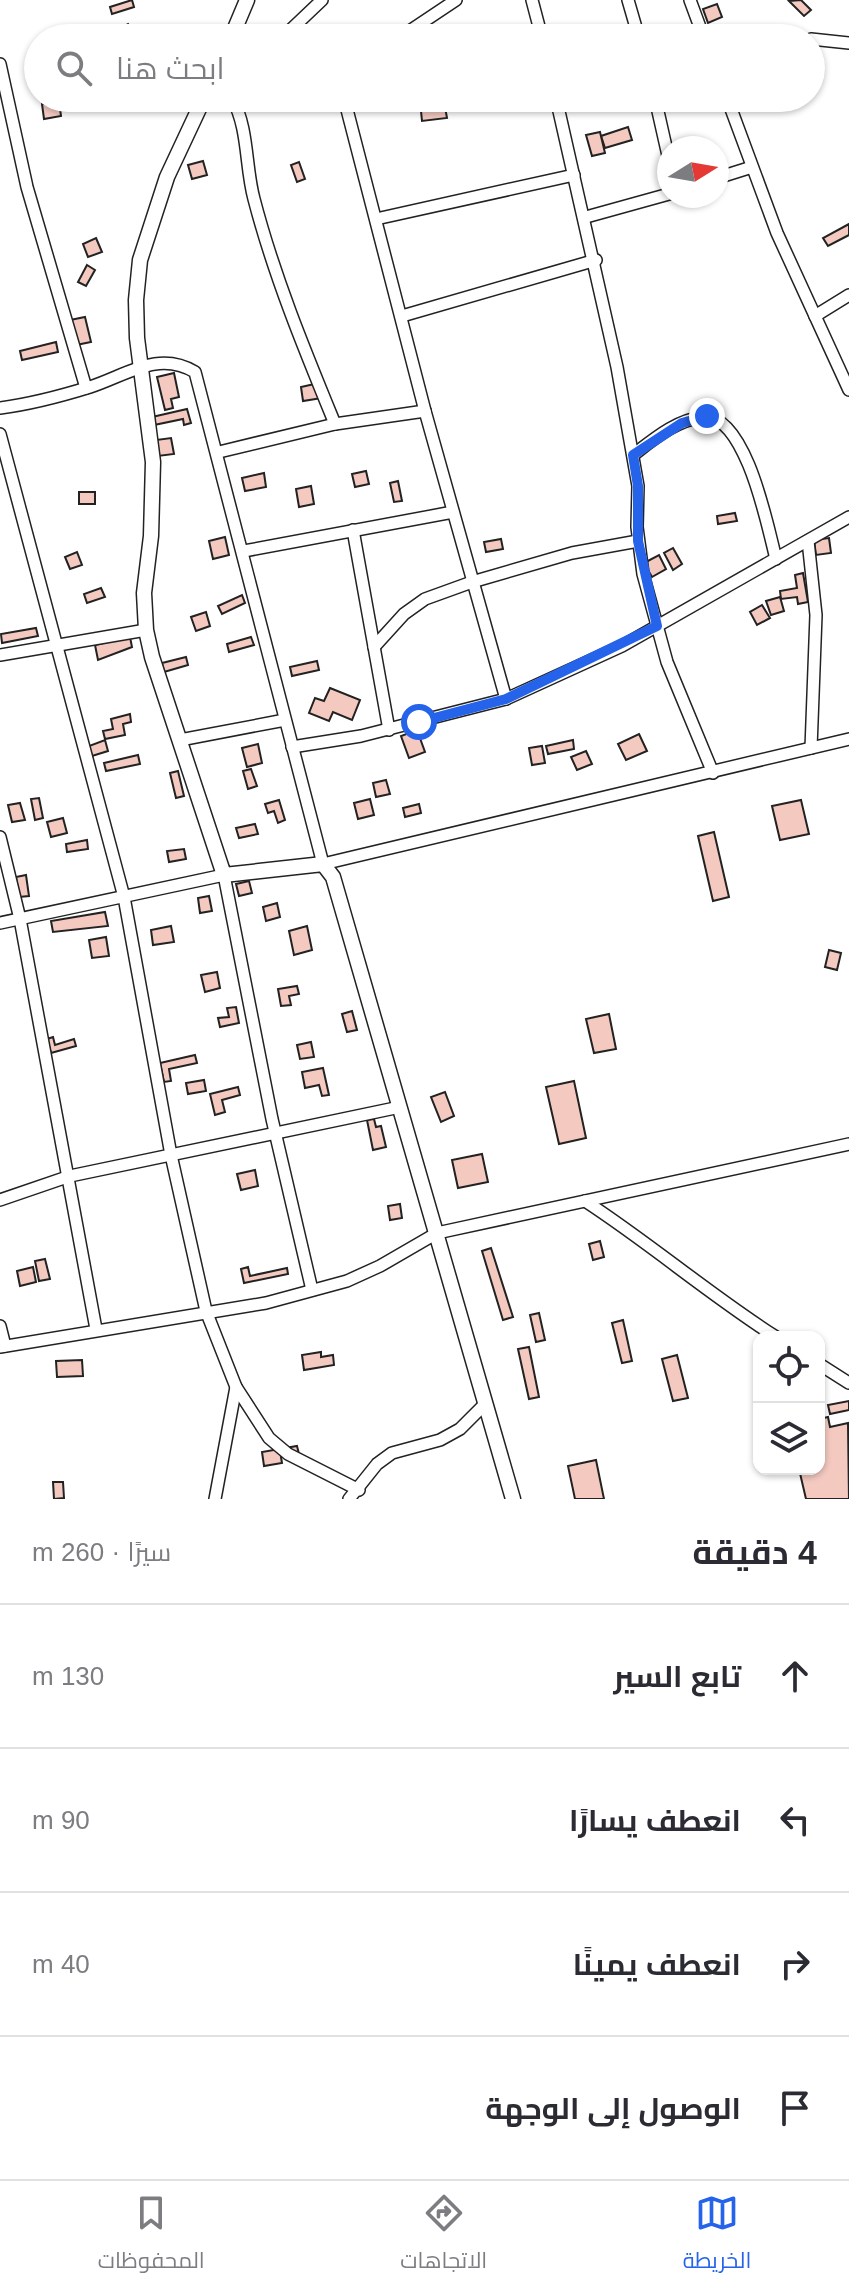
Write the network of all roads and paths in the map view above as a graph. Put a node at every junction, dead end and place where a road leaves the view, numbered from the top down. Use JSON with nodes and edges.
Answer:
{"nodes":[{"id":1,"x":247,"y":0,"type":"edge"},
{"id":2,"x":322,"y":0,"type":"edge"},
{"id":3,"x":456,"y":0,"type":"edge"},
{"id":4,"x":532,"y":0,"type":"edge"},
{"id":5,"x":628,"y":0,"type":"edge"},
{"id":6,"x":690,"y":0,"type":"edge"},
{"id":7,"x":238,"y":24,"type":"edge"},
{"id":8,"x":297,"y":24,"type":"edge"},
{"id":9,"x":420,"y":24,"type":"edge"},
{"id":10,"x":538,"y":24,"type":"edge"},
{"id":11,"x":635,"y":24,"type":"edge"},
{"id":12,"x":699,"y":24,"type":"edge"},
{"id":13,"x":825,"y":40,"type":"edge"},
{"id":14,"x":849,"y":43,"type":"edge"},
{"id":15,"x":0,"y":64,"type":"edge"},
{"id":16,"x":197,"y":112,"type":"edge"},
{"id":17,"x":237,"y":112,"type":"edge"},
{"id":18,"x":348,"y":112,"type":"edge"},
{"id":19,"x":559,"y":112,"type":"edge"},
{"id":20,"x":658,"y":112,"type":"edge"},
{"id":21,"x":732,"y":112,"type":"edge"},
{"id":22,"x":664,"y":136,"type":"edge"},
{"id":23,"x":752,"y":167,"type":"junction"},
{"id":24,"x":729,"y":174,"type":"edge"},
{"id":25,"x":574,"y":175,"type":"junction"},
{"id":26,"x":657,"y":197,"type":"edge"},
{"id":27,"x":586,"y":217,"type":"junction"},
{"id":28,"x":376,"y":219,"type":"junction"},
{"id":29,"x":596,"y":260,"type":"junction"},
{"id":30,"x":849,"y":295,"type":"edge"},
{"id":31,"x":402,"y":316,"type":"junction"},
{"id":32,"x":815,"y":316,"type":"junction"},
{"id":33,"x":140,"y":365,"type":"junction"},
{"id":34,"x":86,"y":388,"type":"junction"},
{"id":35,"x":849,"y":390,"type":"edge"},
{"id":36,"x":0,"y":408,"type":"edge"},
{"id":37,"x":425,"y":411,"type":"junction"},
{"id":38,"x":335,"y":424,"type":"junction"},
{"id":39,"x":0,"y":434,"type":"edge"},
{"id":40,"x":219,"y":452,"type":"junction"},
{"id":41,"x":633,"y":455,"type":"junction"},
{"id":42,"x":453,"y":512,"type":"junction"},
{"id":43,"x":849,"y":517,"type":"edge"},
{"id":44,"x":353,"y":530,"type":"junction"},
{"id":45,"x":638,"y":541,"type":"junction"},
{"id":46,"x":808,"y":541,"type":"junction"},
{"id":47,"x":244,"y":551,"type":"junction"},
{"id":48,"x":776,"y":559,"type":"junction"},
{"id":49,"x":472,"y":582,"type":"junction"},
{"id":50,"x":657,"y":626,"type":"junction"},
{"id":51,"x":146,"y":630,"type":"junction"},
{"id":52,"x":57,"y":645,"type":"junction"},
{"id":53,"x":374,"y":647,"type":"junction"},
{"id":54,"x":0,"y":655,"type":"edge"},
{"id":55,"x":506,"y":699,"type":"junction"},
{"id":56,"x":285,"y":720,"type":"junction"},
{"id":57,"x":389,"y":730,"type":"junction"},
{"id":58,"x":849,"y":739,"type":"edge"},
{"id":59,"x":180,"y":740,"type":"junction"},
{"id":60,"x":292,"y":747,"type":"junction"},
{"id":61,"x":811,"y":748,"type":"junction"},
{"id":62,"x":713,"y":773,"type":"junction"},
{"id":63,"x":0,"y":837,"type":"edge"},
{"id":64,"x":323,"y":864,"type":"junction"},
{"id":65,"x":224,"y":875,"type":"junction"},
{"id":66,"x":124,"y":897,"type":"junction"},
{"id":67,"x":20,"y":919,"type":"junction"},
{"id":68,"x":0,"y":923,"type":"edge"},
{"id":69,"x":400,"y":1107,"type":"junction"},
{"id":70,"x":276,"y":1134,"type":"junction"},
{"id":71,"x":849,"y":1144,"type":"edge"},
{"id":72,"x":171,"y":1155,"type":"junction"},
{"id":73,"x":70,"y":1176,"type":"junction"},
{"id":74,"x":0,"y":1200,"type":"edge"},
{"id":75,"x":585,"y":1201,"type":"junction"},
{"id":76,"x":437,"y":1233,"type":"junction"},
{"id":77,"x":312,"y":1290,"type":"junction"},
{"id":78,"x":206,"y":1311,"type":"junction"},
{"id":79,"x":0,"y":1326,"type":"edge"},
{"id":80,"x":96,"y":1329,"type":"junction"},
{"id":81,"x":766,"y":1331,"type":"edge"},
{"id":82,"x":3,"y":1346,"type":"edge"},
{"id":83,"x":825,"y":1368,"type":"edge"},
{"id":84,"x":849,"y":1383,"type":"edge"},
{"id":85,"x":236,"y":1387,"type":"junction"},
{"id":86,"x":486,"y":1403,"type":"junction"},
{"id":87,"x":359,"y":1490,"type":"junction"},
{"id":88,"x":215,"y":1499,"type":"edge"},
{"id":89,"x":349,"y":1499,"type":"edge"},
{"id":90,"x":513,"y":1499,"type":"edge"}],
"edges":[{"from":1,"to":7,"type":"street"},
{"from":2,"to":8,"type":"street"},
{"from":3,"to":9,"type":"street"},
{"from":4,"to":10,"type":"street"},
{"from":5,"to":11,"type":"street"},
{"from":6,"to":12,"type":"street"},
{"from":13,"to":14,"type":"street"},
{"from":15,"to":34,"type":"street"},
{"from":16,"to":33,"type":"street"},
{"from":17,"to":38,"type":"street"},
{"from":18,"to":28,"type":"street"},
{"from":19,"to":25,"type":"street"},
{"from":20,"to":22,"type":"street"},
{"from":21,"to":23,"type":"street"},
{"from":23,"to":24,"type":"street"},
{"from":23,"to":32,"type":"street"},
{"from":25,"to":27,"type":"street"},
{"from":25,"to":28,"type":"street"},
{"from":26,"to":27,"type":"street"},
{"from":27,"to":29,"type":"street"},
{"from":28,"to":31,"type":"street"},
{"from":29,"to":31,"type":"street"},
{"from":29,"to":41,"type":"street"},
{"from":30,"to":32,"type":"street"},
{"from":31,"to":37,"type":"street"},
{"from":32,"to":35,"type":"street"},
{"from":33,"to":34,"type":"street"},
{"from":33,"to":40,"type":"street"},
{"from":33,"to":51,"type":"street"},
{"from":34,"to":36,"type":"street"},
{"from":37,"to":38,"type":"street"},
{"from":37,"to":42,"type":"street"},
{"from":38,"to":40,"type":"street"},
{"from":39,"to":52,"type":"street"},
{"from":40,"to":47,"type":"street"},
{"from":41,"to":45,"type":"street"},
{"from":41,"to":48,"type":"street"},
{"from":42,"to":44,"type":"street"},
{"from":42,"to":49,"type":"street"},
{"from":43,"to":46,"type":"street"},
{"from":44,"to":47,"type":"street"},
{"from":44,"to":53,"type":"street"},
{"from":45,"to":49,"type":"street"},
{"from":45,"to":50,"type":"street"},
{"from":46,"to":48,"type":"street"},
{"from":46,"to":61,"type":"street"},
{"from":47,"to":56,"type":"street"},
{"from":48,"to":50,"type":"street"},
{"from":49,"to":53,"type":"street"},
{"from":49,"to":55,"type":"street"},
{"from":50,"to":55,"type":"street"},
{"from":50,"to":62,"type":"street"},
{"from":51,"to":52,"type":"street"},
{"from":51,"to":59,"type":"street"},
{"from":52,"to":54,"type":"street"},
{"from":52,"to":66,"type":"street"},
{"from":53,"to":57,"type":"street"},
{"from":55,"to":57,"type":"street"},
{"from":56,"to":59,"type":"street"},
{"from":56,"to":60,"type":"street"},
{"from":57,"to":60,"type":"street"},
{"from":58,"to":61,"type":"street"},
{"from":59,"to":65,"type":"street"},
{"from":60,"to":64,"type":"street"},
{"from":61,"to":62,"type":"street"},
{"from":62,"to":64,"type":"street"},
{"from":63,"to":67,"type":"street"},
{"from":64,"to":65,"type":"street"},
{"from":64,"to":69,"type":"street"},
{"from":65,"to":66,"type":"street"},
{"from":65,"to":70,"type":"street"},
{"from":66,"to":67,"type":"street"},
{"from":66,"to":72,"type":"street"},
{"from":67,"to":68,"type":"street"},
{"from":67,"to":73,"type":"street"},
{"from":69,"to":70,"type":"street"},
{"from":69,"to":76,"type":"street"},
{"from":70,"to":72,"type":"street"},
{"from":70,"to":77,"type":"street"},
{"from":71,"to":75,"type":"street"},
{"from":72,"to":73,"type":"street"},
{"from":72,"to":78,"type":"street"},
{"from":73,"to":74,"type":"street"},
{"from":73,"to":80,"type":"street"},
{"from":75,"to":76,"type":"street"},
{"from":75,"to":81,"type":"street"},
{"from":76,"to":77,"type":"street"},
{"from":76,"to":86,"type":"street"},
{"from":77,"to":78,"type":"street"},
{"from":78,"to":80,"type":"street"},
{"from":78,"to":85,"type":"street"},
{"from":79,"to":82,"type":"street"},
{"from":80,"to":82,"type":"street"},
{"from":83,"to":84,"type":"street"},
{"from":85,"to":87,"type":"street"},
{"from":85,"to":88,"type":"street"},
{"from":86,"to":87,"type":"street"},
{"from":86,"to":90,"type":"street"},
{"from":87,"to":89,"type":"street"}]}
